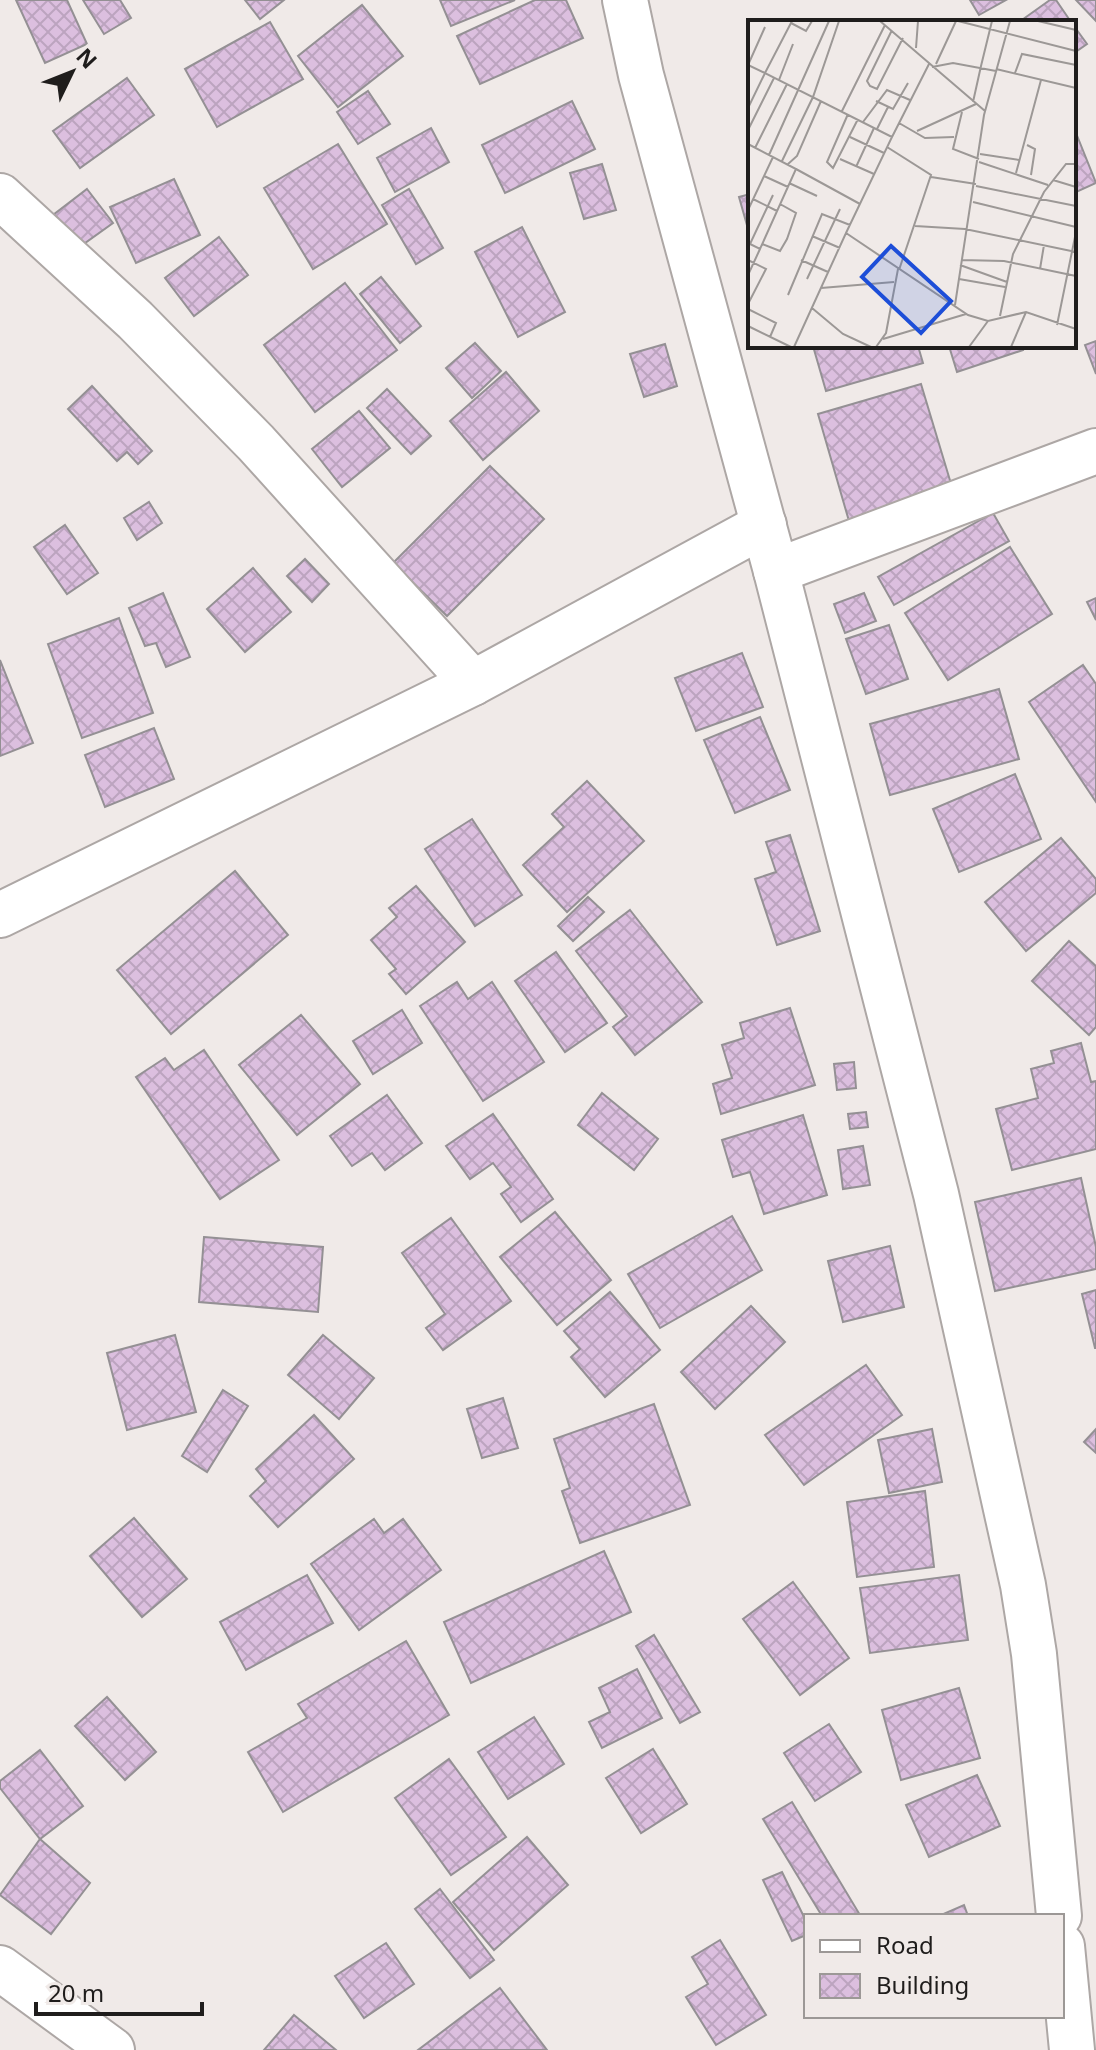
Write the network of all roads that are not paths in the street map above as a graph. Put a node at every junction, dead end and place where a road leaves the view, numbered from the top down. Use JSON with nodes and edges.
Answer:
{"nodes":[{"id":1,"x":625,"y":0,"type":"edge"},
{"id":2,"x":0,"y":196,"type":"edge"},
{"id":3,"x":1096,"y":451,"type":"edge"},
{"id":4,"x":764,"y":525,"type":"junction"},
{"id":5,"x":776,"y":571,"type":"junction"},
{"id":6,"x":473,"y":683,"type":"junction"},
{"id":7,"x":0,"y":915,"type":"edge"},
{"id":8,"x":1059,"y":1914,"type":"edge"},
{"id":9,"x":1064,"y":1967,"type":"edge"},
{"id":10,"x":0,"y":1968,"type":"edge"},
{"id":11,"x":112,"y":2050,"type":"edge"},
{"id":12,"x":1072,"y":2050,"type":"edge"}],
"edges":[{"from":1,"to":4,"type":"main road"},
{"from":2,"to":6,"type":"main road"},
{"from":3,"to":5,"type":"main road"},
{"from":4,"to":5,"type":"main road"},
{"from":4,"to":6,"type":"main road"},
{"from":5,"to":8,"type":"main road"},
{"from":6,"to":7,"type":"main road"},
{"from":9,"to":12,"type":"main road"},
{"from":10,"to":11,"type":"main road"}]}
